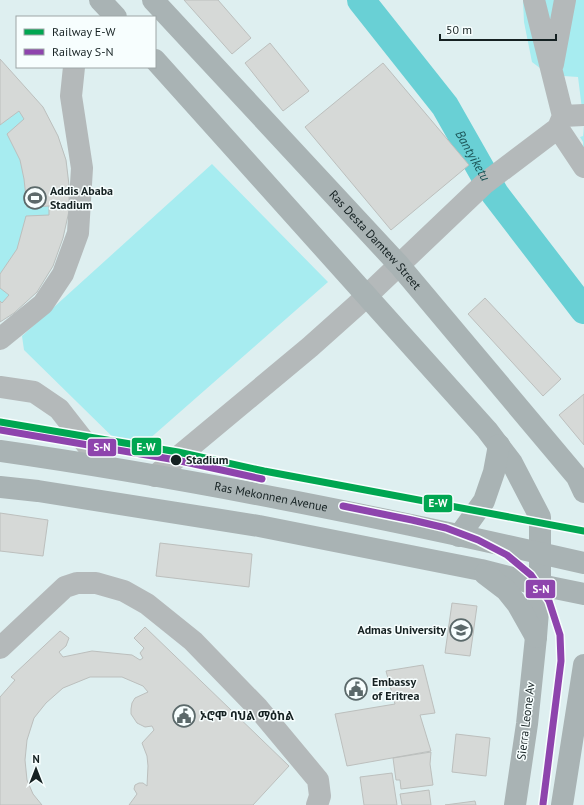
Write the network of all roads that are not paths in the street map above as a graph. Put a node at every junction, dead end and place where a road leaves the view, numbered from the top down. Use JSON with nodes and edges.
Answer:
{"nodes":[{"id":1,"x":153,"y":0,"type":"edge"},
{"id":2,"x":565,"y":0,"type":"edge"},
{"id":3,"x":532,"y":5,"type":"edge"},
{"id":4,"x":156,"y":61,"type":"edge"},
{"id":5,"x":74,"y":68,"type":"edge"},
{"id":6,"x":552,"y":71,"type":"junction"},
{"id":7,"x":569,"y":119,"type":"edge"},
{"id":8,"x":584,"y":167,"type":"edge"},
{"id":9,"x":399,"y":265,"type":"junction"},
{"id":10,"x":367,"y":295,"type":"junction"},
{"id":11,"x":0,"y":339,"type":"edge"},
{"id":12,"x":0,"y":387,"type":"edge"},
{"id":13,"x":499,"y":445,"type":"junction"},
{"id":14,"x":0,"y":451,"type":"edge"},
{"id":15,"x":102,"y":466,"type":"junction"},
{"id":16,"x":155,"y":476,"type":"junction"},
{"id":17,"x":582,"y":484,"type":"edge"},
{"id":18,"x":0,"y":487,"type":"edge"},
{"id":19,"x":459,"y":536,"type":"junction"},
{"id":20,"x":540,"y":552,"type":"junction"},
{"id":21,"x":584,"y":563,"type":"edge"},
{"id":22,"x":481,"y":570,"type":"junction"},
{"id":23,"x":540,"y":585,"type":"junction"},
{"id":24,"x":584,"y":594,"type":"edge"},
{"id":25,"x":536,"y":637,"type":"junction"},
{"id":26,"x":0,"y":648,"type":"edge"},
{"id":27,"x":584,"y":665,"type":"edge"},
{"id":28,"x":581,"y":702,"type":"edge"},
{"id":29,"x":317,"y":805,"type":"edge"},
{"id":30,"x":515,"y":805,"type":"edge"},
{"id":31,"x":562,"y":805,"type":"edge"}],
"edges":[{"from":1,"to":9,"type":"main road","name":"Ras Desta Damtew Street"},
{"from":2,"to":6,"type":"street"},
{"from":3,"to":6,"type":"street"},
{"from":4,"to":10,"type":"main road"},
{"from":5,"to":11,"type":"street"},
{"from":6,"to":7,"type":"street"},
{"from":7,"to":8,"type":"street"},
{"from":7,"to":9,"type":"street"},
{"from":9,"to":10,"type":"street"},
{"from":9,"to":17,"type":"main road","name":"Ras Desta Damtew Street"},
{"from":10,"to":13,"type":"main road"},
{"from":10,"to":16,"type":"street"},
{"from":12,"to":15,"type":"street"},
{"from":13,"to":19,"type":"main road"},
{"from":13,"to":20,"type":"main road"},
{"from":14,"to":15,"type":"main road","name":"Ras Mekonnen Avenue"},
{"from":15,"to":16,"type":"main road","name":"Ras Mekonnen Avenue"},
{"from":16,"to":19,"type":"main road","name":"Ras Mekonnen Avenue"},
{"from":18,"to":22,"type":"main road"},
{"from":19,"to":20,"type":"main road","name":"Ras Mekonnen Avenue"},
{"from":20,"to":21,"type":"main road","name":"Ras Mekonnen Avenue"},
{"from":20,"to":23,"type":"main road","name":"Sierra Leone Av"},
{"from":22,"to":23,"type":"main road"},
{"from":22,"to":25,"type":"main road"},
{"from":23,"to":24,"type":"main road"},
{"from":23,"to":25,"type":"main road","name":"Sierra Leone Av"},
{"from":25,"to":30,"type":"main road","name":"Sierra Leone Av"},
{"from":26,"to":29,"type":"street"},
{"from":27,"to":28,"type":"main road"},
{"from":28,"to":31,"type":"main road"}]}
